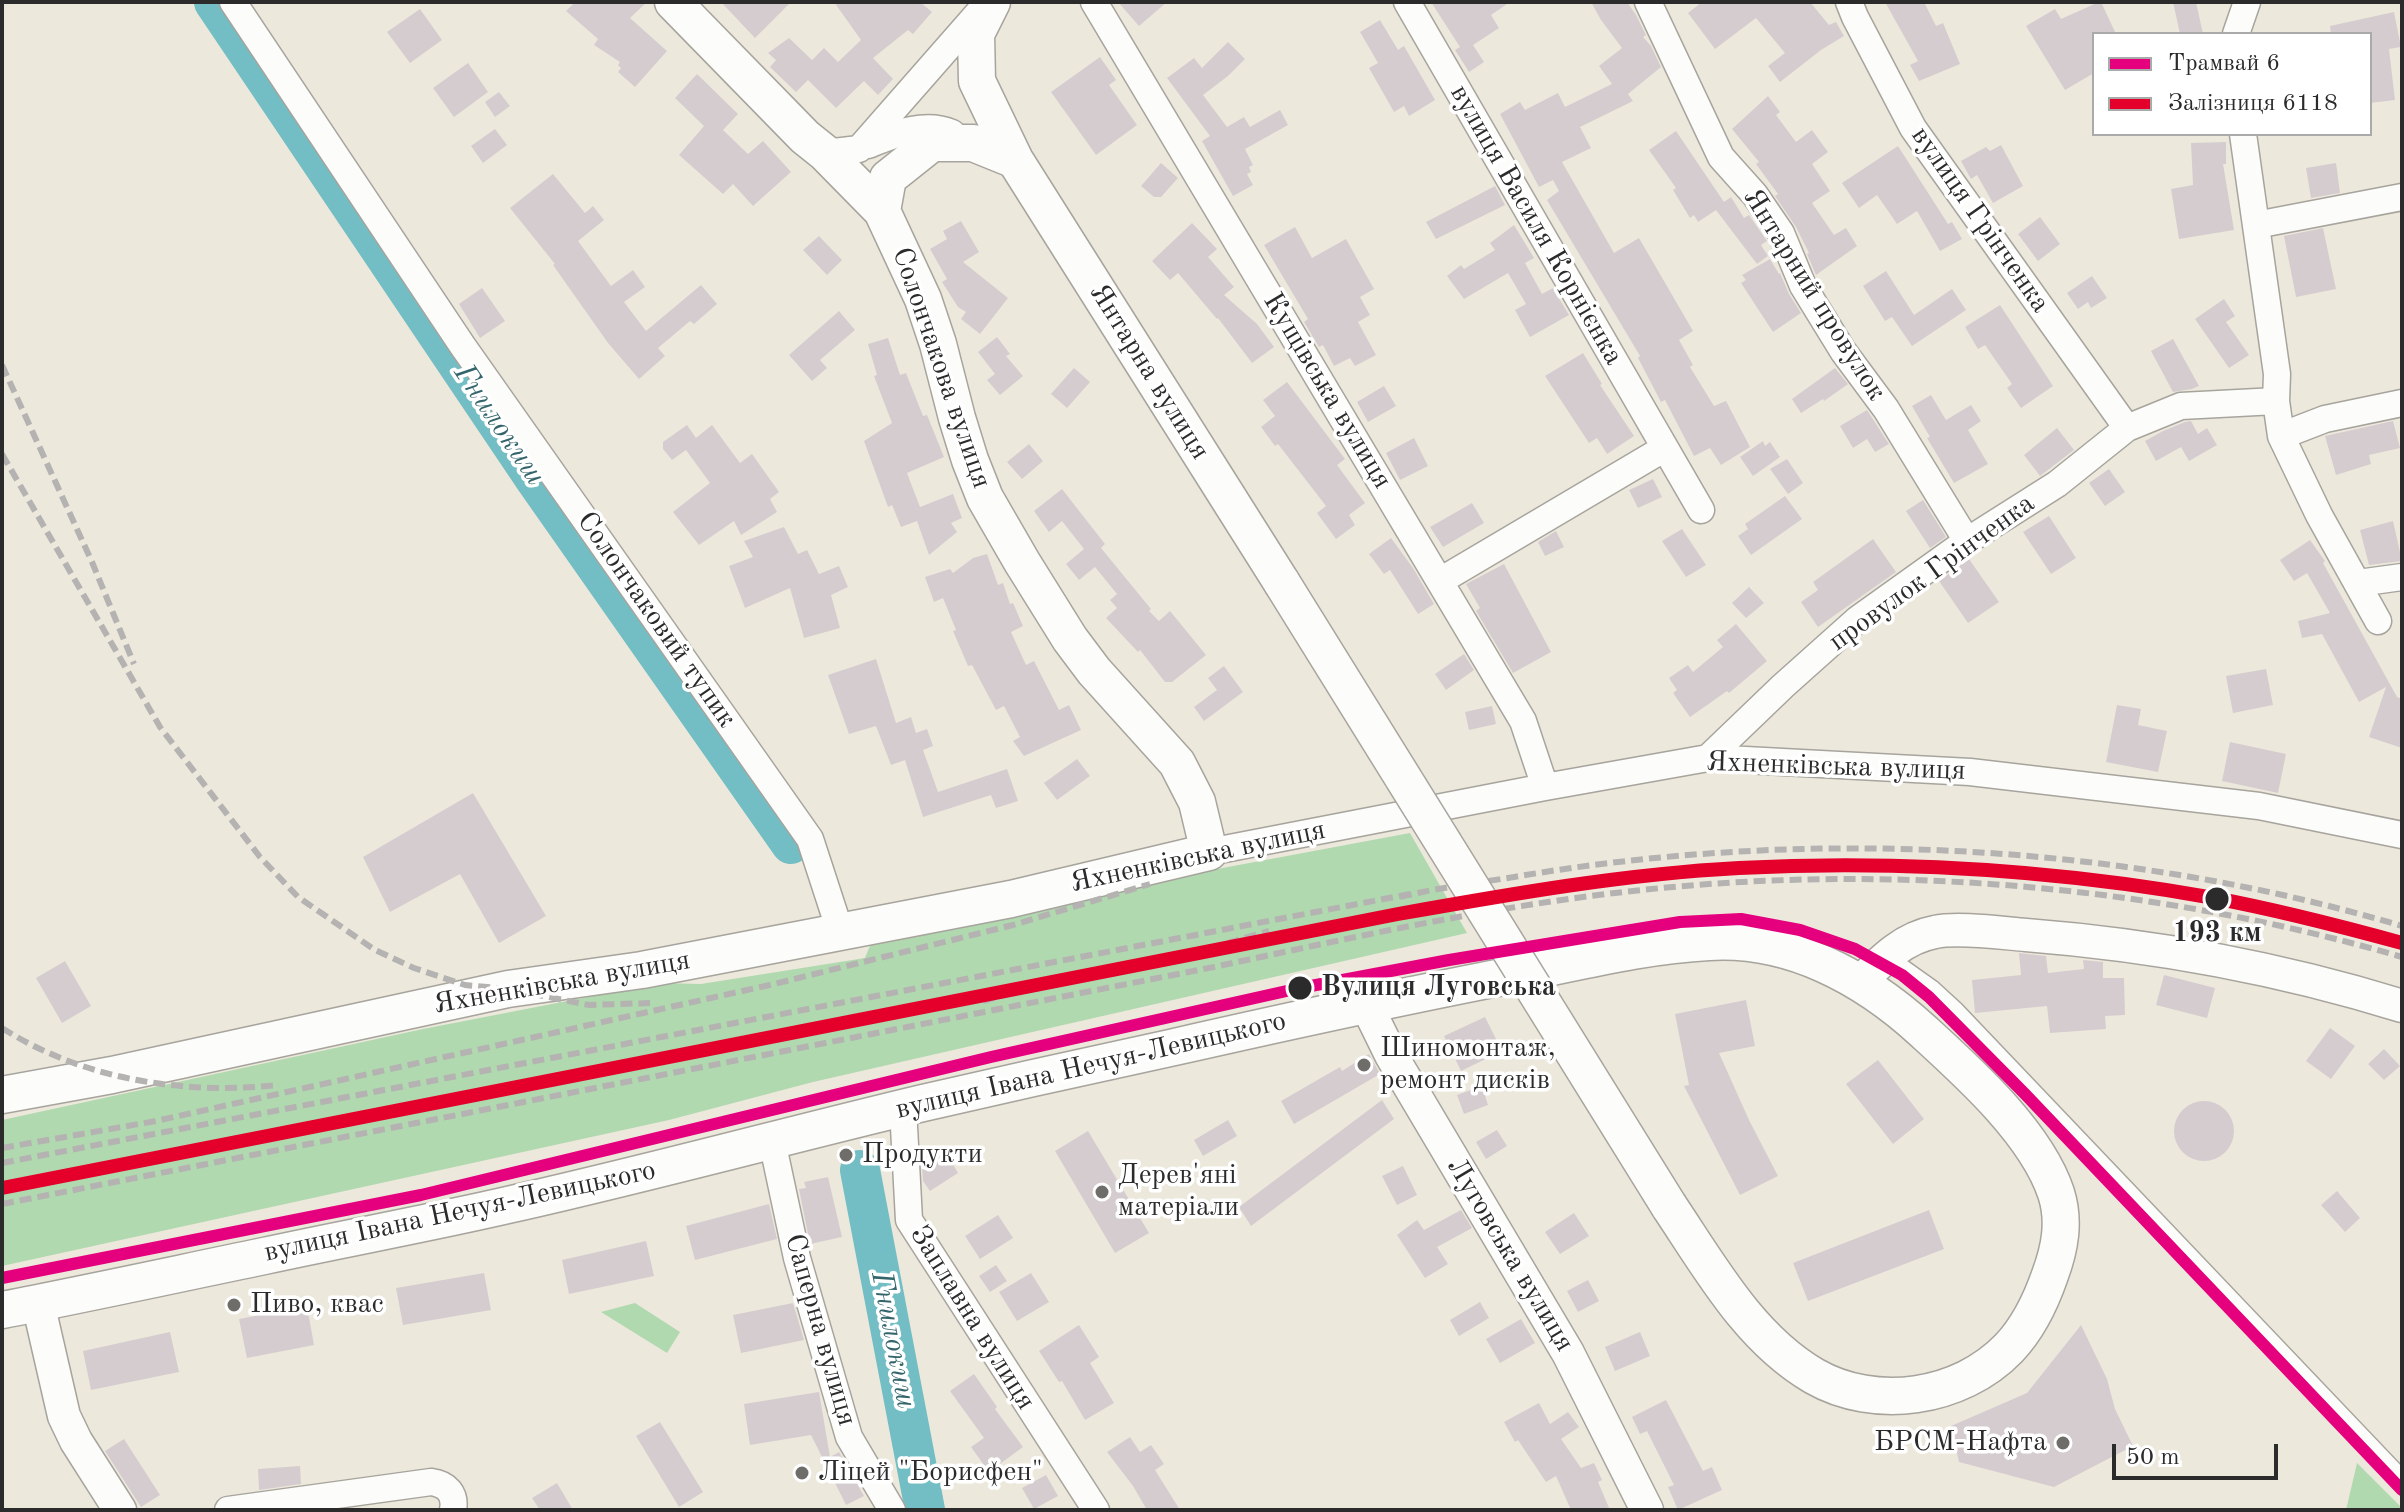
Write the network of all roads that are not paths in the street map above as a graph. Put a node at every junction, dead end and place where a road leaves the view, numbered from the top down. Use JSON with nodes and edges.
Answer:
{"nodes":[{"id":1,"x":233,"y":2,"type":"edge"},
{"id":2,"x":673,"y":2,"type":"edge"},
{"id":3,"x":990,"y":2,"type":"edge"},
{"id":4,"x":1094,"y":2,"type":"edge"},
{"id":5,"x":1407,"y":2,"type":"edge"},
{"id":6,"x":1648,"y":2,"type":"edge"},
{"id":7,"x":1849,"y":2,"type":"edge"},
{"id":8,"x":2247,"y":2,"type":"edge"},
{"id":9,"x":2237,"y":32,"type":"edge"},
{"id":10,"x":2243,"y":136,"type":"edge"},
{"id":11,"x":973,"y":143,"type":"junction"},
{"id":12,"x":842,"y":151,"type":"junction"},
{"id":13,"x":1015,"y":160,"type":"junction"},
{"id":14,"x":2402,"y":197,"type":"edge"},
{"id":15,"x":882,"y":211,"type":"junction"},
{"id":16,"x":2256,"y":225,"type":"junction"},
{"id":17,"x":2276,"y":401,"type":"junction"},
{"id":18,"x":2402,"y":403,"type":"edge"},
{"id":19,"x":2127,"y":428,"type":"junction"},
{"id":20,"x":2281,"y":436,"type":"junction"},
{"id":21,"x":1665,"y":448,"type":"junction"},
{"id":22,"x":1701,"y":510,"type":"dead end"},
{"id":23,"x":1967,"y":541,"type":"junction"},
{"id":24,"x":2402,"y":577,"type":"edge"},
{"id":25,"x":1440,"y":581,"type":"junction"},
{"id":26,"x":2358,"y":583,"type":"junction"},
{"id":27,"x":2378,"y":621,"type":"dead end"},
{"id":28,"x":1708,"y":758,"type":"junction"},
{"id":29,"x":1545,"y":787,"type":"junction"},
{"id":30,"x":2402,"y":835,"type":"edge"},
{"id":31,"x":1209,"y":852,"type":"junction"},
{"id":32,"x":840,"y":931,"type":"junction"},
{"id":33,"x":1886,"y":957,"type":"junction"},
{"id":34,"x":1860,"y":982,"type":"junction"},
{"id":35,"x":1366,"y":1004,"type":"junction"},
{"id":36,"x":2402,"y":1006,"type":"edge"},
{"id":37,"x":2,"y":1095,"type":"edge"},
{"id":38,"x":903,"y":1108,"type":"junction"},
{"id":39,"x":772,"y":1141,"type":"junction"},
{"id":40,"x":1669,"y":1206,"type":"joint"},
{"id":41,"x":38,"y":1303,"type":"junction"},
{"id":42,"x":2,"y":1310,"type":"edge"},
{"id":43,"x":2402,"y":1480,"type":"edge"},
{"id":44,"x":120,"y":1510,"type":"edge"},
{"id":45,"x":228,"y":1510,"type":"edge"},
{"id":46,"x":453,"y":1510,"type":"edge"},
{"id":47,"x":892,"y":1510,"type":"edge"},
{"id":48,"x":1096,"y":1510,"type":"edge"},
{"id":49,"x":1647,"y":1510,"type":"edge"}],
"edges":[{"from":1,"to":32,"type":"street","name":"Солончаковий тупик"},
{"from":2,"to":12,"type":"main road","name":"Солончакова вулиця"},
{"from":3,"to":12,"type":"street"},
{"from":3,"to":13,"type":"main road","name":"Янтарна вулиця"},
{"from":4,"to":25,"type":"street","name":"Кущівська вулиця"},
{"from":5,"to":21,"type":"street","name":"вулиця Василя Корнієнка"},
{"from":6,"to":23,"type":"street","name":"Янтарний провулок"},
{"from":7,"to":19,"type":"street","name":"вулиця Грінченка"},
{"from":8,"to":9,"type":"street"},
{"from":10,"to":16,"type":"street"},
{"from":11,"to":12,"type":"street"},
{"from":11,"to":13,"type":"main road"},
{"from":11,"to":15,"type":"main road"},
{"from":12,"to":15,"type":"main road","name":"Солончакова вулиця"},
{"from":13,"to":40,"type":"main road","name":"Янтарна вулиця","bridge":true},
{"from":14,"to":16,"type":"street"},
{"from":15,"to":31,"type":"main road","name":"Солончакова вулиця"},
{"from":16,"to":17,"type":"street"},
{"from":17,"to":19,"type":"street","name":"провулок Грінченка"},
{"from":17,"to":20,"type":"street"},
{"from":18,"to":20,"type":"street"},
{"from":19,"to":23,"type":"street","name":"провулок Грінченка"},
{"from":20,"to":26,"type":"street"},
{"from":21,"to":22,"type":"street","name":"вулиця Василя Корнієнка"},
{"from":21,"to":25,"type":"street"},
{"from":23,"to":28,"type":"street","name":"провулок Грінченка"},
{"from":24,"to":26,"type":"street"},
{"from":25,"to":29,"type":"street","name":"Кущівська вулиця"},
{"from":26,"to":27,"type":"street"},
{"from":28,"to":29,"type":"street","name":"Яхненківська вулиця"},
{"from":28,"to":30,"type":"street","name":"Яхненківська вулиця"},
{"from":29,"to":31,"type":"street","name":"Яхненківська вулиця"},
{"from":31,"to":32,"type":"main road","name":"Яхненківська вулиця"},
{"from":32,"to":37,"type":"main road","name":"Яхненківська вулиця"},
{"from":33,"to":34,"type":"street"},
{"from":33,"to":36,"type":"street"},
{"from":33,"to":43,"type":"street"},
{"from":34,"to":35,"type":"main road","name":"вулиця Івана Нечуя-Левицького"},
{"from":34,"to":40,"type":"main road","name":"вулиця Івана Нечуя-Левицького"},
{"from":35,"to":38,"type":"main road","name":"вулиця Івана Нечуя-Левицького"},
{"from":35,"to":49,"type":"street","name":"Луговська вулиця"},
{"from":38,"to":39,"type":"main road","name":"вулиця Івана Нечуя-Левицького"},
{"from":38,"to":48,"type":"street","name":"Заплавна вулиця"},
{"from":39,"to":41,"type":"main road","name":"вулиця Івана Нечуя-Левицького"},
{"from":39,"to":47,"type":"street","name":"Саперна вулиця"},
{"from":41,"to":42,"type":"main road","name":"вулиця Івана Нечуя-Левицького"},
{"from":41,"to":44,"type":"street"},
{"from":45,"to":46,"type":"street"}]}
